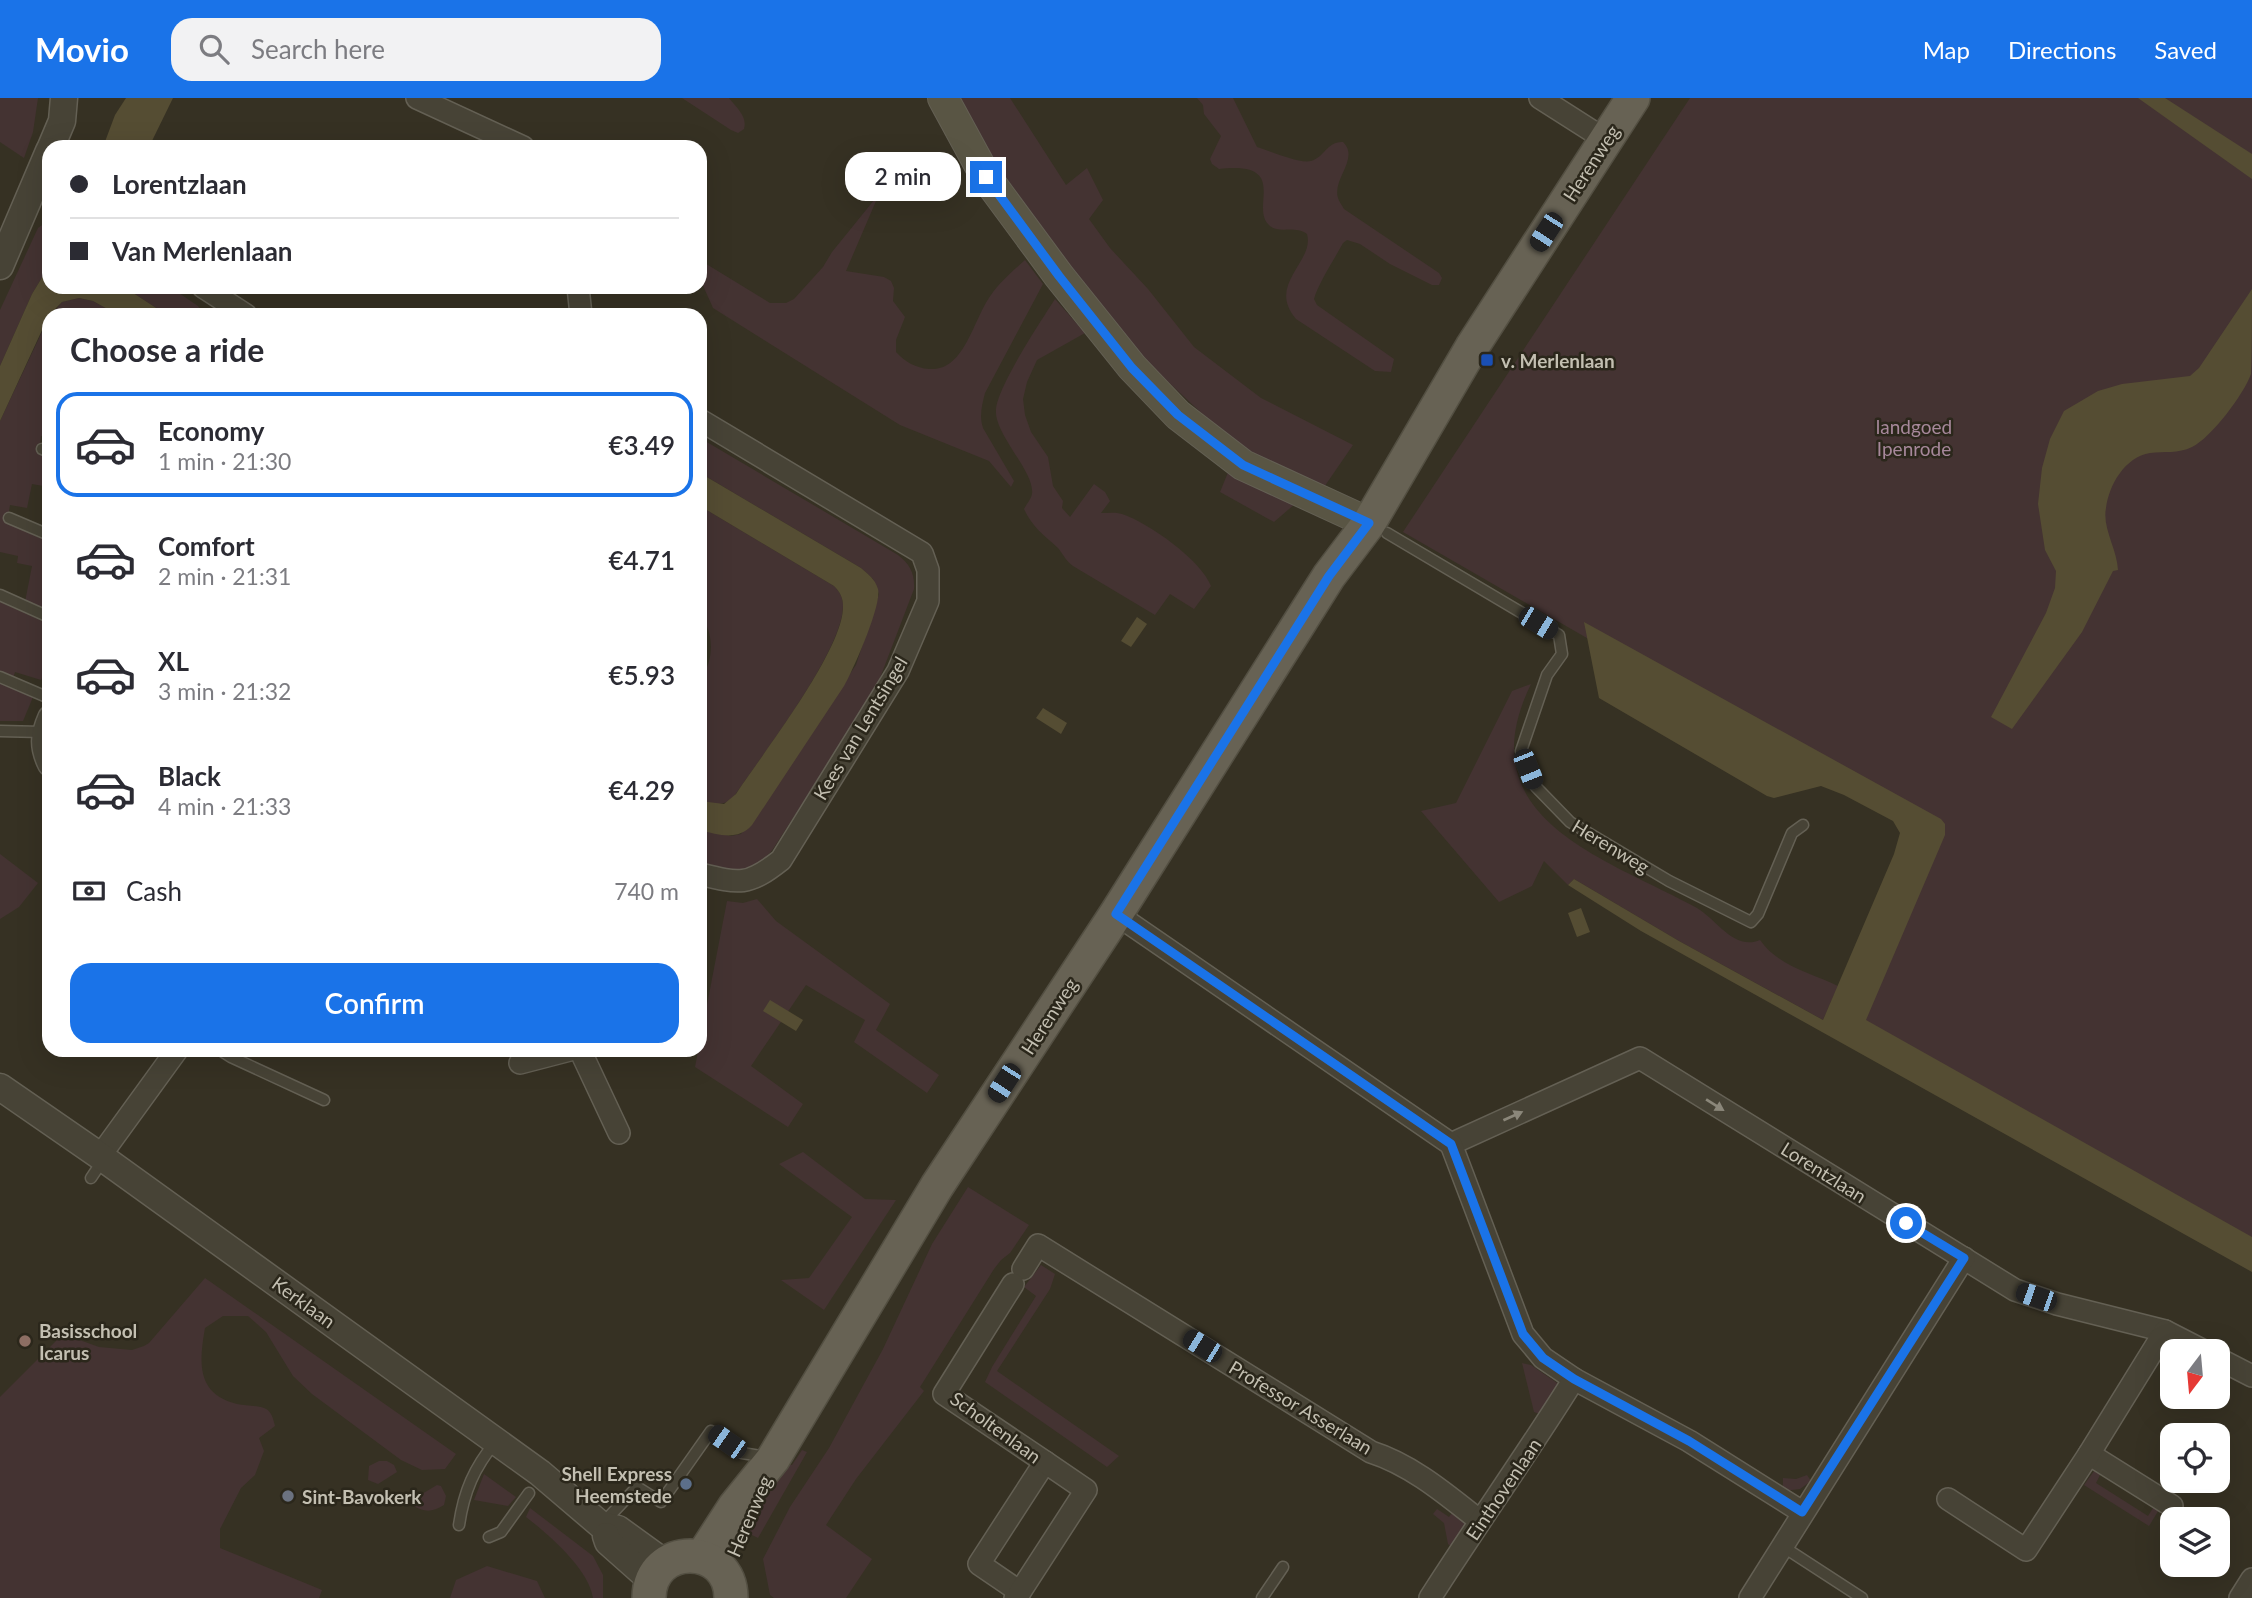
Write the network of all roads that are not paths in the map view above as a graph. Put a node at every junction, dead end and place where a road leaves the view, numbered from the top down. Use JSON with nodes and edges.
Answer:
{"nodes":[{"id":1,"x":64,"y":98,"type":"edge"},
{"id":2,"x":943,"y":98,"type":"edge"},
{"id":3,"x":1540,"y":98,"type":"edge"},
{"id":4,"x":1633,"y":98,"type":"edge"},
{"id":5,"x":428,"y":101,"type":"edge"},
{"id":6,"x":54,"y":140,"type":"edge"},
{"id":7,"x":509,"y":140,"type":"edge"},
{"id":8,"x":1606,"y":140,"type":"junction"},
{"id":9,"x":42,"y":186,"type":"edge"},
{"id":10,"x":1,"y":262,"type":"edge"},
{"id":11,"x":211,"y":294,"type":"edge"},
{"id":12,"x":230,"y":308,"type":"edge"},
{"id":13,"x":707,"y":424,"type":"edge"},
{"id":14,"x":9,"y":518,"type":"dead end"},
{"id":15,"x":1370,"y":524,"type":"junction"},
{"id":16,"x":42,"y":532,"type":"edge"},
{"id":17,"x":0,"y":596,"type":"edge"},
{"id":18,"x":42,"y":614,"type":"edge"},
{"id":19,"x":0,"y":677,"type":"edge"},
{"id":20,"x":42,"y":695,"type":"edge"},
{"id":21,"x":42,"y":726,"type":"edge"},
{"id":22,"x":0,"y":731,"type":"edge"},
{"id":23,"x":1803,"y":825,"type":"dead end"},
{"id":24,"x":707,"y":876,"type":"edge"},
{"id":25,"x":1116,"y":914,"type":"junction"},
{"id":26,"x":172,"y":1057,"type":"edge"},
{"id":27,"x":231,"y":1057,"type":"edge"},
{"id":28,"x":543,"y":1057,"type":"edge"},
{"id":29,"x":583,"y":1057,"type":"edge"},
{"id":30,"x":520,"y":1063,"type":"dead end"},
{"id":31,"x":0,"y":1087,"type":"edge"},
{"id":32,"x":324,"y":1100,"type":"dead end"},
{"id":33,"x":620,"y":1133,"type":"dead end"},
{"id":34,"x":1451,"y":1144,"type":"junction"},
{"id":35,"x":98,"y":1164,"type":"junction"},
{"id":36,"x":1964,"y":1258,"type":"junction"},
{"id":37,"x":1018,"y":1277,"type":"joint"},
{"id":38,"x":2165,"y":1331,"type":"junction"},
{"id":39,"x":2181,"y":1339,"type":"edge"},
{"id":40,"x":2230,"y":1365,"type":"edge"},
{"id":41,"x":2252,"y":1376,"type":"edge"},
{"id":42,"x":1574,"y":1379,"type":"junction"},
{"id":43,"x":496,"y":1441,"type":"junction"},
{"id":44,"x":2089,"y":1454,"type":"junction"},
{"id":45,"x":773,"y":1458,"type":"junction"},
{"id":46,"x":1045,"y":1462,"type":"junction"},
{"id":47,"x":529,"y":1493,"type":"dead end"},
{"id":48,"x":1948,"y":1499,"type":"dead end"},
{"id":49,"x":2172,"y":1506,"type":"dead end"},
{"id":50,"x":1802,"y":1512,"type":"junction"},
{"id":51,"x":1480,"y":1521,"type":"junction"},
{"id":52,"x":459,"y":1525,"type":"dead end"},
{"id":53,"x":601,"y":1525,"type":"junction"},
{"id":54,"x":489,"y":1536,"type":"dead end"},
{"id":55,"x":1782,"y":1546,"type":"junction"},
{"id":56,"x":1283,"y":1567,"type":"dead end"},
{"id":57,"x":719,"y":1576,"type":"edge"},
{"id":58,"x":2252,"y":1579,"type":"edge"},
{"id":59,"x":655,"y":1581,"type":"edge"},
{"id":60,"x":1022,"y":1596,"type":"edge"},
{"id":61,"x":1262,"y":1598,"type":"edge"},
{"id":62,"x":1430,"y":1598,"type":"edge"},
{"id":63,"x":1750,"y":1598,"type":"edge"},
{"id":64,"x":1862,"y":1598,"type":"edge"},
{"id":65,"x":2240,"y":1598,"type":"edge"}],
"edges":[{"from":1,"to":6,"type":"street"},
{"from":2,"to":15,"type":"main road"},
{"from":3,"to":8,"type":"street"},
{"from":4,"to":8,"type":"main road","name":"Herenweg"},
{"from":5,"to":7,"type":"street"},
{"from":8,"to":15,"type":"main road","name":"Herenweg"},
{"from":9,"to":10,"type":"street"},
{"from":11,"to":12,"type":"street"},
{"from":13,"to":24,"type":"street","name":"Kees van Lentsingel"},
{"from":14,"to":16,"type":"lane"},
{"from":15,"to":23,"type":"lane","name":"Herenweg"},
{"from":15,"to":25,"type":"main road","name":"Herenweg"},
{"from":17,"to":18,"type":"lane"},
{"from":19,"to":20,"type":"lane"},
{"from":21,"to":22,"type":"lane"},
{"from":25,"to":34,"type":"street"},
{"from":25,"to":45,"type":"main road","name":"Herenweg"},
{"from":26,"to":35,"type":"street"},
{"from":27,"to":32,"type":"lane"},
{"from":28,"to":30,"type":"street"},
{"from":29,"to":33,"type":"street"},
{"from":31,"to":35,"type":"street","name":"Kerklaan"},
{"from":34,"to":36,"type":"street","name":"Lorentzlaan","one_way":true},
{"from":34,"to":42,"type":"street"},
{"from":35,"to":43,"type":"street","name":"Kerklaan"},
{"from":36,"to":38,"type":"street","name":"Lorentzlaan"},
{"from":36,"to":50,"type":"street"},
{"from":37,"to":46,"type":"street","name":"Scholtenlaan"},
{"from":37,"to":51,"type":"street","name":"Professor Asserlaan"},
{"from":38,"to":39,"type":"street","name":"Lorentzlaan"},
{"from":38,"to":44,"type":"street"},
{"from":40,"to":41,"type":"street"},
{"from":42,"to":50,"type":"street"},
{"from":42,"to":51,"type":"street","name":"Einthovenlaan"},
{"from":43,"to":52,"type":"lane"},
{"from":43,"to":53,"type":"street","name":"Kerklaan"},
{"from":44,"to":48,"type":"street"},
{"from":44,"to":49,"type":"street"},
{"from":45,"to":53,"type":"lane"},
{"from":45,"to":57,"type":"main road","name":"Herenweg"},
{"from":46,"to":60,"type":"street","name":"Scholtenlaan"},
{"from":46,"to":60,"type":"street","name":"Scholtenlaan"},
{"from":47,"to":54,"type":"lane"},
{"from":50,"to":55,"type":"street"},
{"from":51,"to":62,"type":"street","name":"Einthovenlaan"},
{"from":53,"to":59,"type":"street","name":"Kerklaan"},
{"from":55,"to":63,"type":"street"},
{"from":55,"to":64,"type":"lane"},
{"from":56,"to":61,"type":"lane"},
{"from":57,"to":59,"type":"main road"},
{"from":58,"to":65,"type":"street"}]}
